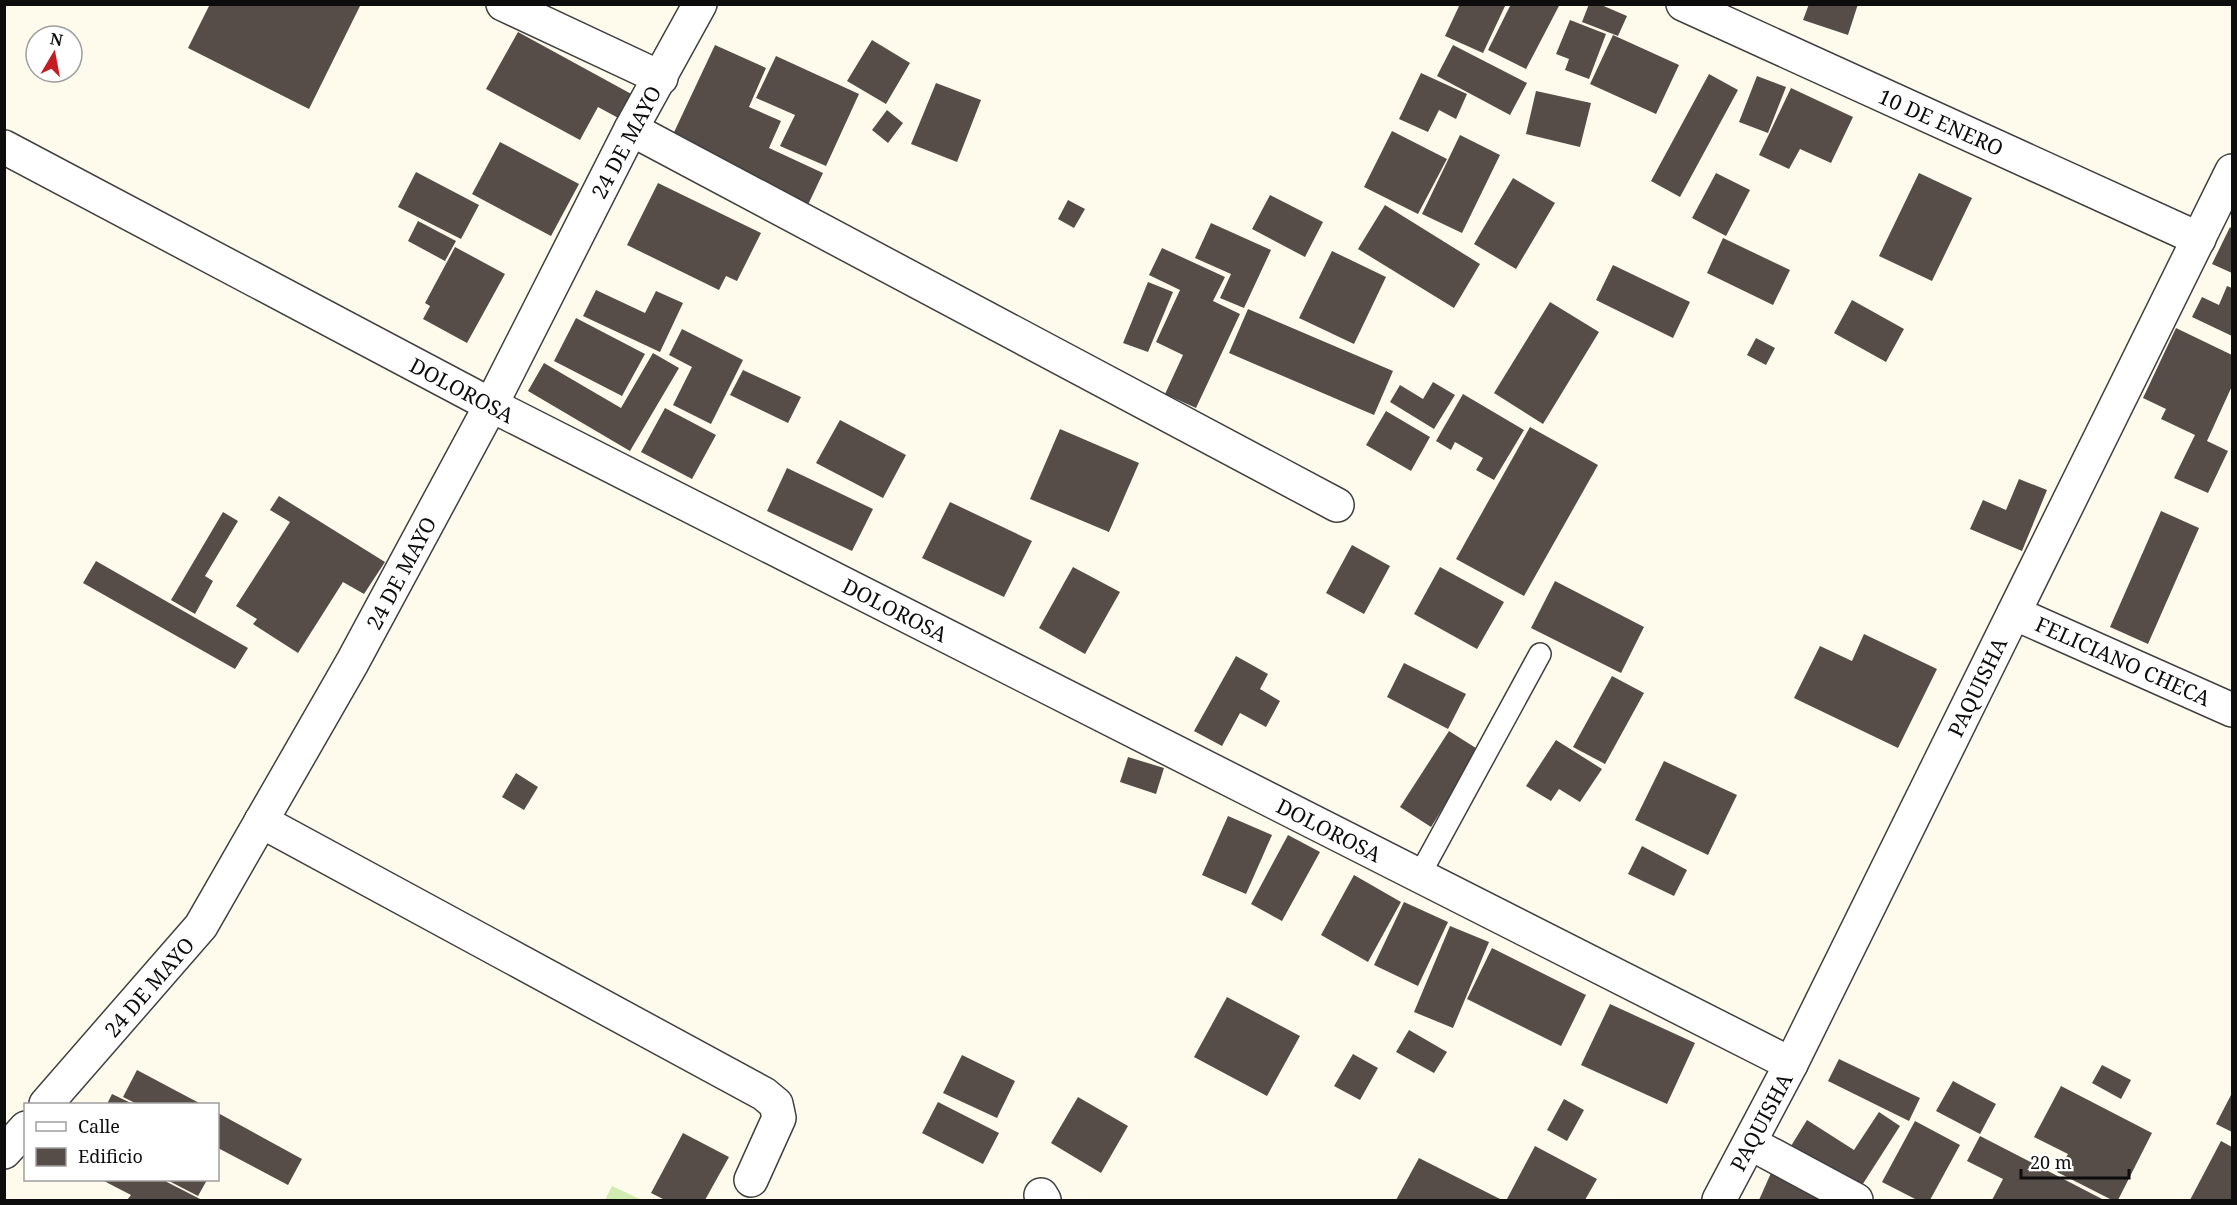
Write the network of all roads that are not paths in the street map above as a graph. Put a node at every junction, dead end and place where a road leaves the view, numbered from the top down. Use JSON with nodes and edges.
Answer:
{"nodes":[{"id":1,"x":503,"y":4,"type":"edge"},
{"id":2,"x":700,"y":4,"type":"edge"},
{"id":3,"x":1683,"y":4,"type":"edge"},
{"id":4,"x":661,"y":78,"type":"junction"},
{"id":5,"x":631,"y":129,"type":"junction"},
{"id":6,"x":4,"y":147,"type":"edge"},
{"id":7,"x":2232,"y":171,"type":"edge"},
{"id":8,"x":2199,"y":239,"type":"junction"},
{"id":9,"x":490,"y":405,"type":"junction"},
{"id":10,"x":1337,"y":506,"type":"dead end"},
{"id":11,"x":2014,"y":613,"type":"junction"},
{"id":12,"x":1540,"y":654,"type":"dead end"},
{"id":13,"x":2232,"y":710,"type":"edge"},
{"id":14,"x":261,"y":820,"type":"junction"},
{"id":15,"x":1419,"y":876,"type":"junction"},
{"id":16,"x":1791,"y":1064,"type":"junction"},
{"id":17,"x":47,"y":1103,"type":"edge"},
{"id":18,"x":24,"y":1130,"type":"edge"},
{"id":19,"x":1750,"y":1143,"type":"junction"},
{"id":20,"x":4,"y":1152,"type":"edge"},
{"id":21,"x":751,"y":1180,"type":"dead end"},
{"id":22,"x":1719,"y":1200,"type":"edge"},
{"id":23,"x":1856,"y":1200,"type":"edge"}],
"edges":[{"from":1,"to":4,"type":"street"},
{"from":2,"to":4,"type":"street","name":"24 DE MAYO"},
{"from":3,"to":8,"type":"street","name":"10 DE ENERO"},
{"from":4,"to":5,"type":"street","name":"24 DE MAYO"},
{"from":5,"to":9,"type":"street","name":"24 DE MAYO"},
{"from":5,"to":10,"type":"street"},
{"from":6,"to":9,"type":"street","name":"DOLOROSA"},
{"from":7,"to":8,"type":"street","name":"PAQUISHA"},
{"from":8,"to":11,"type":"street","name":"PAQUISHA"},
{"from":9,"to":14,"type":"street","name":"24 DE MAYO"},
{"from":9,"to":15,"type":"street","name":"DOLOROSA"},
{"from":11,"to":13,"type":"street","name":"FELICIANO CHECA"},
{"from":11,"to":16,"type":"street","name":"PAQUISHA"},
{"from":12,"to":15,"type":"lane"},
{"from":14,"to":17,"type":"street","name":"24 DE MAYO"},
{"from":14,"to":21,"type":"street"},
{"from":15,"to":16,"type":"street","name":"DOLOROSA"},
{"from":16,"to":19,"type":"street","name":"PAQUISHA"},
{"from":18,"to":20,"type":"street"},
{"from":19,"to":22,"type":"street","name":"PAQUISHA"},
{"from":19,"to":23,"type":"street"}]}
